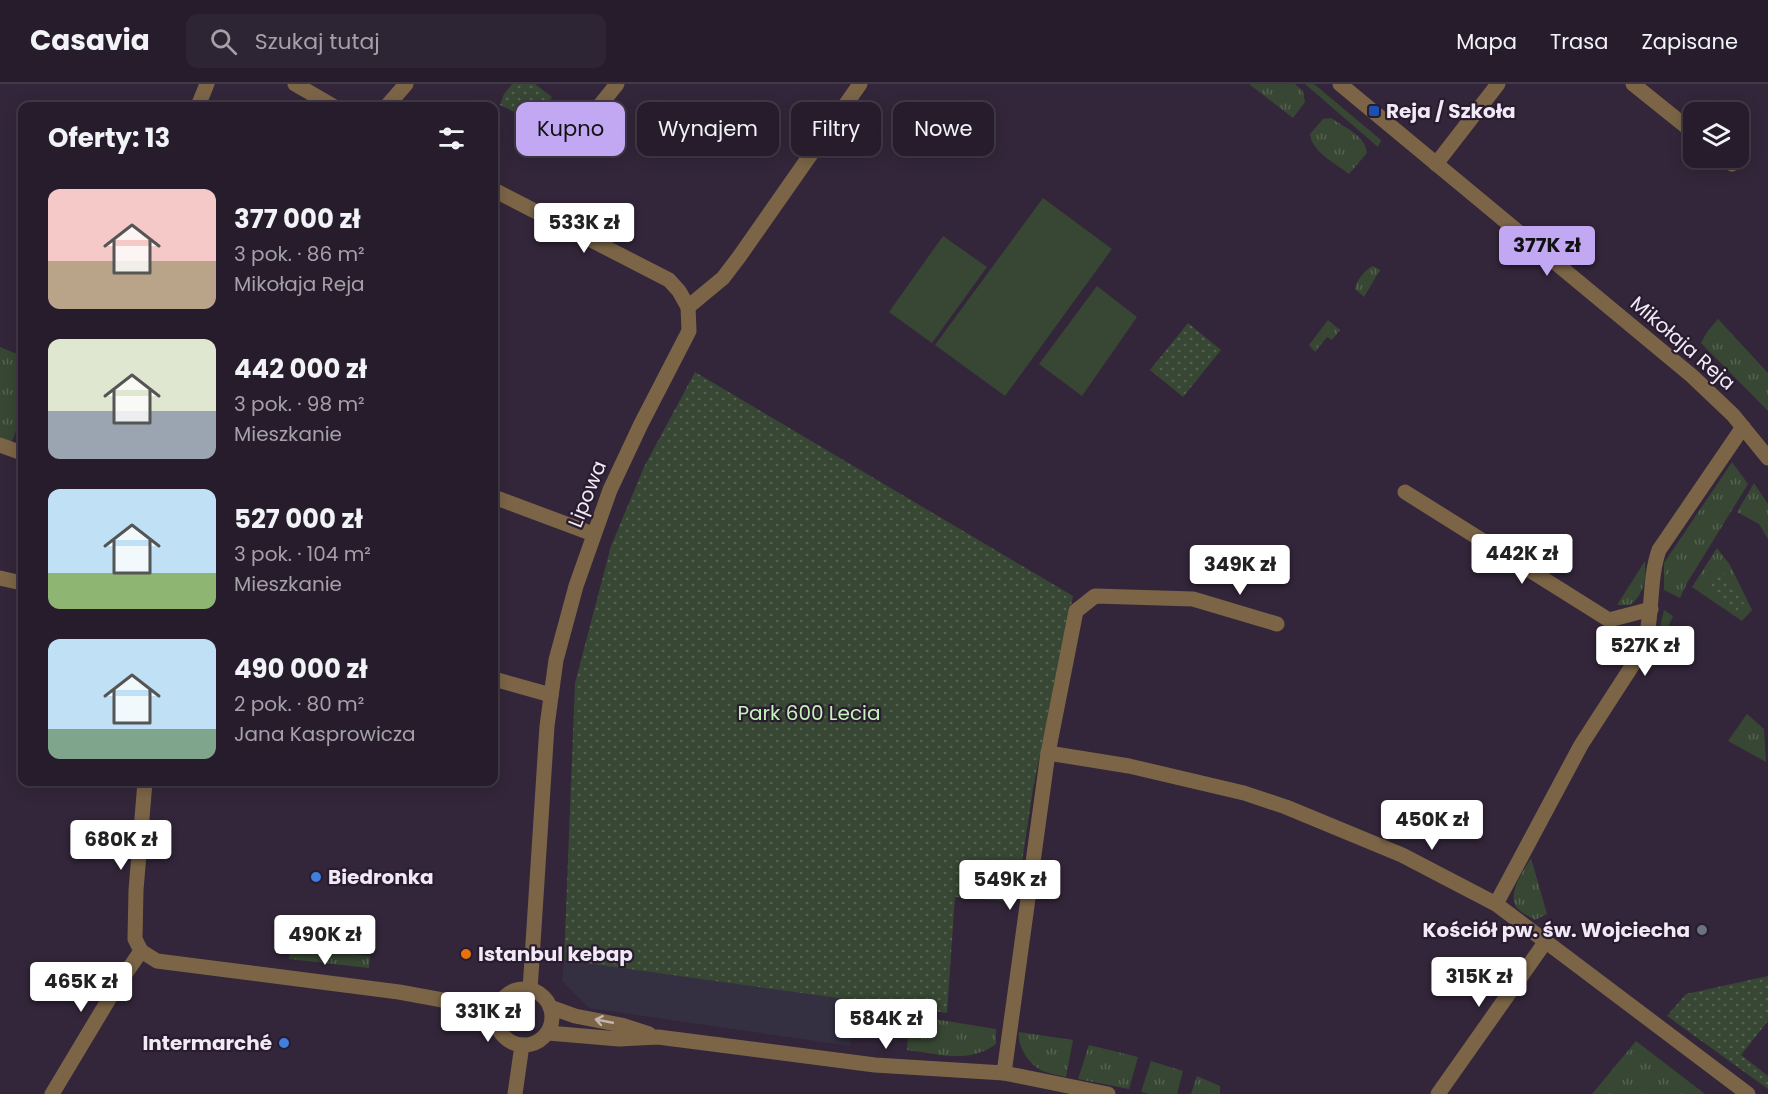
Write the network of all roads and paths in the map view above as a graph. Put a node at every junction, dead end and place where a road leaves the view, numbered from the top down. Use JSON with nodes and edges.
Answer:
{"nodes":[{"id":1,"x":207,"y":84,"type":"edge"},
{"id":2,"x":295,"y":84,"type":"edge"},
{"id":3,"x":406,"y":84,"type":"edge"},
{"id":4,"x":617,"y":84,"type":"edge"},
{"id":5,"x":860,"y":84,"type":"edge"},
{"id":6,"x":1340,"y":84,"type":"edge"},
{"id":7,"x":1498,"y":84,"type":"edge"},
{"id":8,"x":1633,"y":84,"type":"edge"},
{"id":9,"x":200,"y":102,"type":"edge"},
{"id":10,"x":326,"y":102,"type":"edge"},
{"id":11,"x":390,"y":102,"type":"edge"},
{"id":12,"x":602,"y":102,"type":"edge"},
{"id":13,"x":1683,"y":124,"type":"edge"},
{"id":14,"x":1436,"y":164,"type":"junction"},
{"id":15,"x":498,"y":192,"type":"edge"},
{"id":16,"x":688,"y":307,"type":"junction"},
{"id":17,"x":1743,"y":427,"type":"junction"},
{"id":18,"x":0,"y":445,"type":"edge"},
{"id":19,"x":18,"y":452,"type":"edge"},
{"id":20,"x":1768,"y":458,"type":"edge"},
{"id":21,"x":1405,"y":492,"type":"dead end"},
{"id":22,"x":498,"y":498,"type":"edge"},
{"id":23,"x":593,"y":534,"type":"junction"},
{"id":24,"x":0,"y":578,"type":"edge"},
{"id":25,"x":18,"y":582,"type":"edge"},
{"id":26,"x":1651,"y":609,"type":"junction"},
{"id":27,"x":1277,"y":624,"type":"dead end"},
{"id":28,"x":498,"y":680,"type":"edge"},
{"id":29,"x":550,"y":695,"type":"junction"},
{"id":30,"x":1048,"y":753,"type":"junction"},
{"id":31,"x":145,"y":786,"type":"edge"},
{"id":32,"x":1496,"y":904,"type":"junction"},
{"id":33,"x":1546,"y":941,"type":"junction"},
{"id":34,"x":141,"y":951,"type":"junction"},
{"id":35,"x":530,"y":990,"type":"junction"},
{"id":36,"x":550,"y":1007,"type":"junction"},
{"id":37,"x":497,"y":1010,"type":"junction"},
{"id":38,"x":548,"y":1033,"type":"junction"},
{"id":39,"x":658,"y":1037,"type":"junction"},
{"id":40,"x":522,"y":1045,"type":"junction"},
{"id":41,"x":1004,"y":1073,"type":"junction"},
{"id":42,"x":52,"y":1094,"type":"edge"},
{"id":43,"x":515,"y":1094,"type":"edge"},
{"id":44,"x":1108,"y":1094,"type":"edge"},
{"id":45,"x":1438,"y":1094,"type":"edge"},
{"id":46,"x":1748,"y":1094,"type":"edge"}],
"edges":[{"from":1,"to":9,"type":"street"},
{"from":2,"to":10,"type":"street"},
{"from":3,"to":11,"type":"street"},
{"from":4,"to":12,"type":"street"},
{"from":5,"to":16,"type":"street"},
{"from":6,"to":14,"type":"street","name":"Mikołaja Reja"},
{"from":7,"to":14,"type":"street"},
{"from":8,"to":13,"type":"street"},
{"from":14,"to":17,"type":"street","name":"Mikołaja Reja"},
{"from":15,"to":16,"type":"street"},
{"from":16,"to":23,"type":"street","name":"Lipowa"},
{"from":17,"to":20,"type":"street","name":"Mikołaja Reja"},
{"from":17,"to":26,"type":"street"},
{"from":18,"to":19,"type":"street"},
{"from":21,"to":26,"type":"street"},
{"from":22,"to":23,"type":"street"},
{"from":23,"to":29,"type":"street","name":"Lipowa"},
{"from":24,"to":25,"type":"street"},
{"from":26,"to":32,"type":"street"},
{"from":27,"to":30,"type":"street"},
{"from":28,"to":29,"type":"street"},
{"from":29,"to":35,"type":"street","name":"Lipowa"},
{"from":30,"to":32,"type":"street"},
{"from":30,"to":41,"type":"street"},
{"from":31,"to":34,"type":"street"},
{"from":32,"to":33,"type":"street"},
{"from":33,"to":45,"type":"street"},
{"from":33,"to":46,"type":"street"},
{"from":34,"to":37,"type":"street"},
{"from":34,"to":42,"type":"street"},
{"from":35,"to":36,"type":"street"},
{"from":35,"to":37,"type":"street"},
{"from":36,"to":38,"type":"street"},
{"from":39,"to":36,"type":"street","one_way":true},
{"from":37,"to":40,"type":"street"},
{"from":38,"to":39,"type":"street"},
{"from":38,"to":40,"type":"street"},
{"from":39,"to":41,"type":"street"},
{"from":40,"to":43,"type":"street"},
{"from":41,"to":44,"type":"street"}]}
